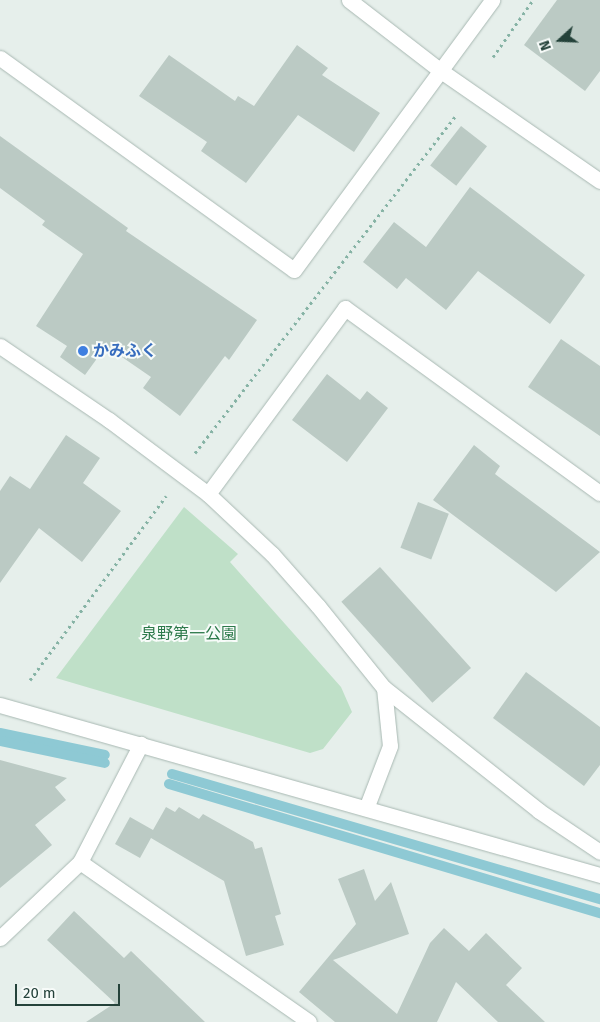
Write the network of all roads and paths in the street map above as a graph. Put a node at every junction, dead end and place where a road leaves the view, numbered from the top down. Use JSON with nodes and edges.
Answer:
{"nodes":[{"id":1,"x":349,"y":0,"type":"edge"},
{"id":2,"x":492,"y":0,"type":"edge"},
{"id":3,"x":533,"y":0,"type":"edge"},
{"id":4,"x":493,"y":57,"type":"dead end"},
{"id":5,"x":0,"y":58,"type":"edge"},
{"id":6,"x":441,"y":72,"type":"junction"},
{"id":7,"x":458,"y":112,"type":"dead end"},
{"id":8,"x":600,"y":181,"type":"edge"},
{"id":9,"x":294,"y":270,"type":"junction"},
{"id":10,"x":321,"y":290,"type":"junction"},
{"id":11,"x":345,"y":308,"type":"junction"},
{"id":12,"x":0,"y":346,"type":"edge"},
{"id":13,"x":180,"y":472,"type":"junction"},
{"id":14,"x":600,"y":493,"type":"edge"},
{"id":15,"x":208,"y":494,"type":"junction"},
{"id":16,"x":30,"y":680,"type":"dead end"},
{"id":17,"x":384,"y":688,"type":"junction"},
{"id":18,"x":0,"y":705,"type":"edge"},
{"id":19,"x":141,"y":744,"type":"junction"},
{"id":20,"x":367,"y":806,"type":"junction"},
{"id":21,"x":600,"y":852,"type":"edge"},
{"id":22,"x":80,"y":862,"type":"junction"},
{"id":23,"x":600,"y":874,"type":"edge"},
{"id":24,"x":0,"y":938,"type":"edge"},
{"id":25,"x":309,"y":1022,"type":"edge"}],
"edges":[{"from":1,"to":6,"type":"street"},
{"from":2,"to":6,"type":"street"},
{"from":3,"to":4,"type":"path"},
{"from":5,"to":9,"type":"street"},
{"from":6,"to":8,"type":"street"},
{"from":6,"to":9,"type":"street"},
{"from":7,"to":10,"type":"path"},
{"from":9,"to":10,"type":"path"},
{"from":10,"to":11,"type":"path"},
{"from":10,"to":13,"type":"path"},
{"from":11,"to":14,"type":"street"},
{"from":11,"to":15,"type":"street"},
{"from":12,"to":13,"type":"street"},
{"from":13,"to":15,"type":"street"},
{"from":13,"to":16,"type":"path"},
{"from":15,"to":17,"type":"street"},
{"from":17,"to":20,"type":"street"},
{"from":17,"to":21,"type":"street"},
{"from":18,"to":19,"type":"street"},
{"from":19,"to":20,"type":"street"},
{"from":19,"to":22,"type":"street"},
{"from":20,"to":23,"type":"street"},
{"from":22,"to":24,"type":"street"},
{"from":22,"to":25,"type":"street"}]}
